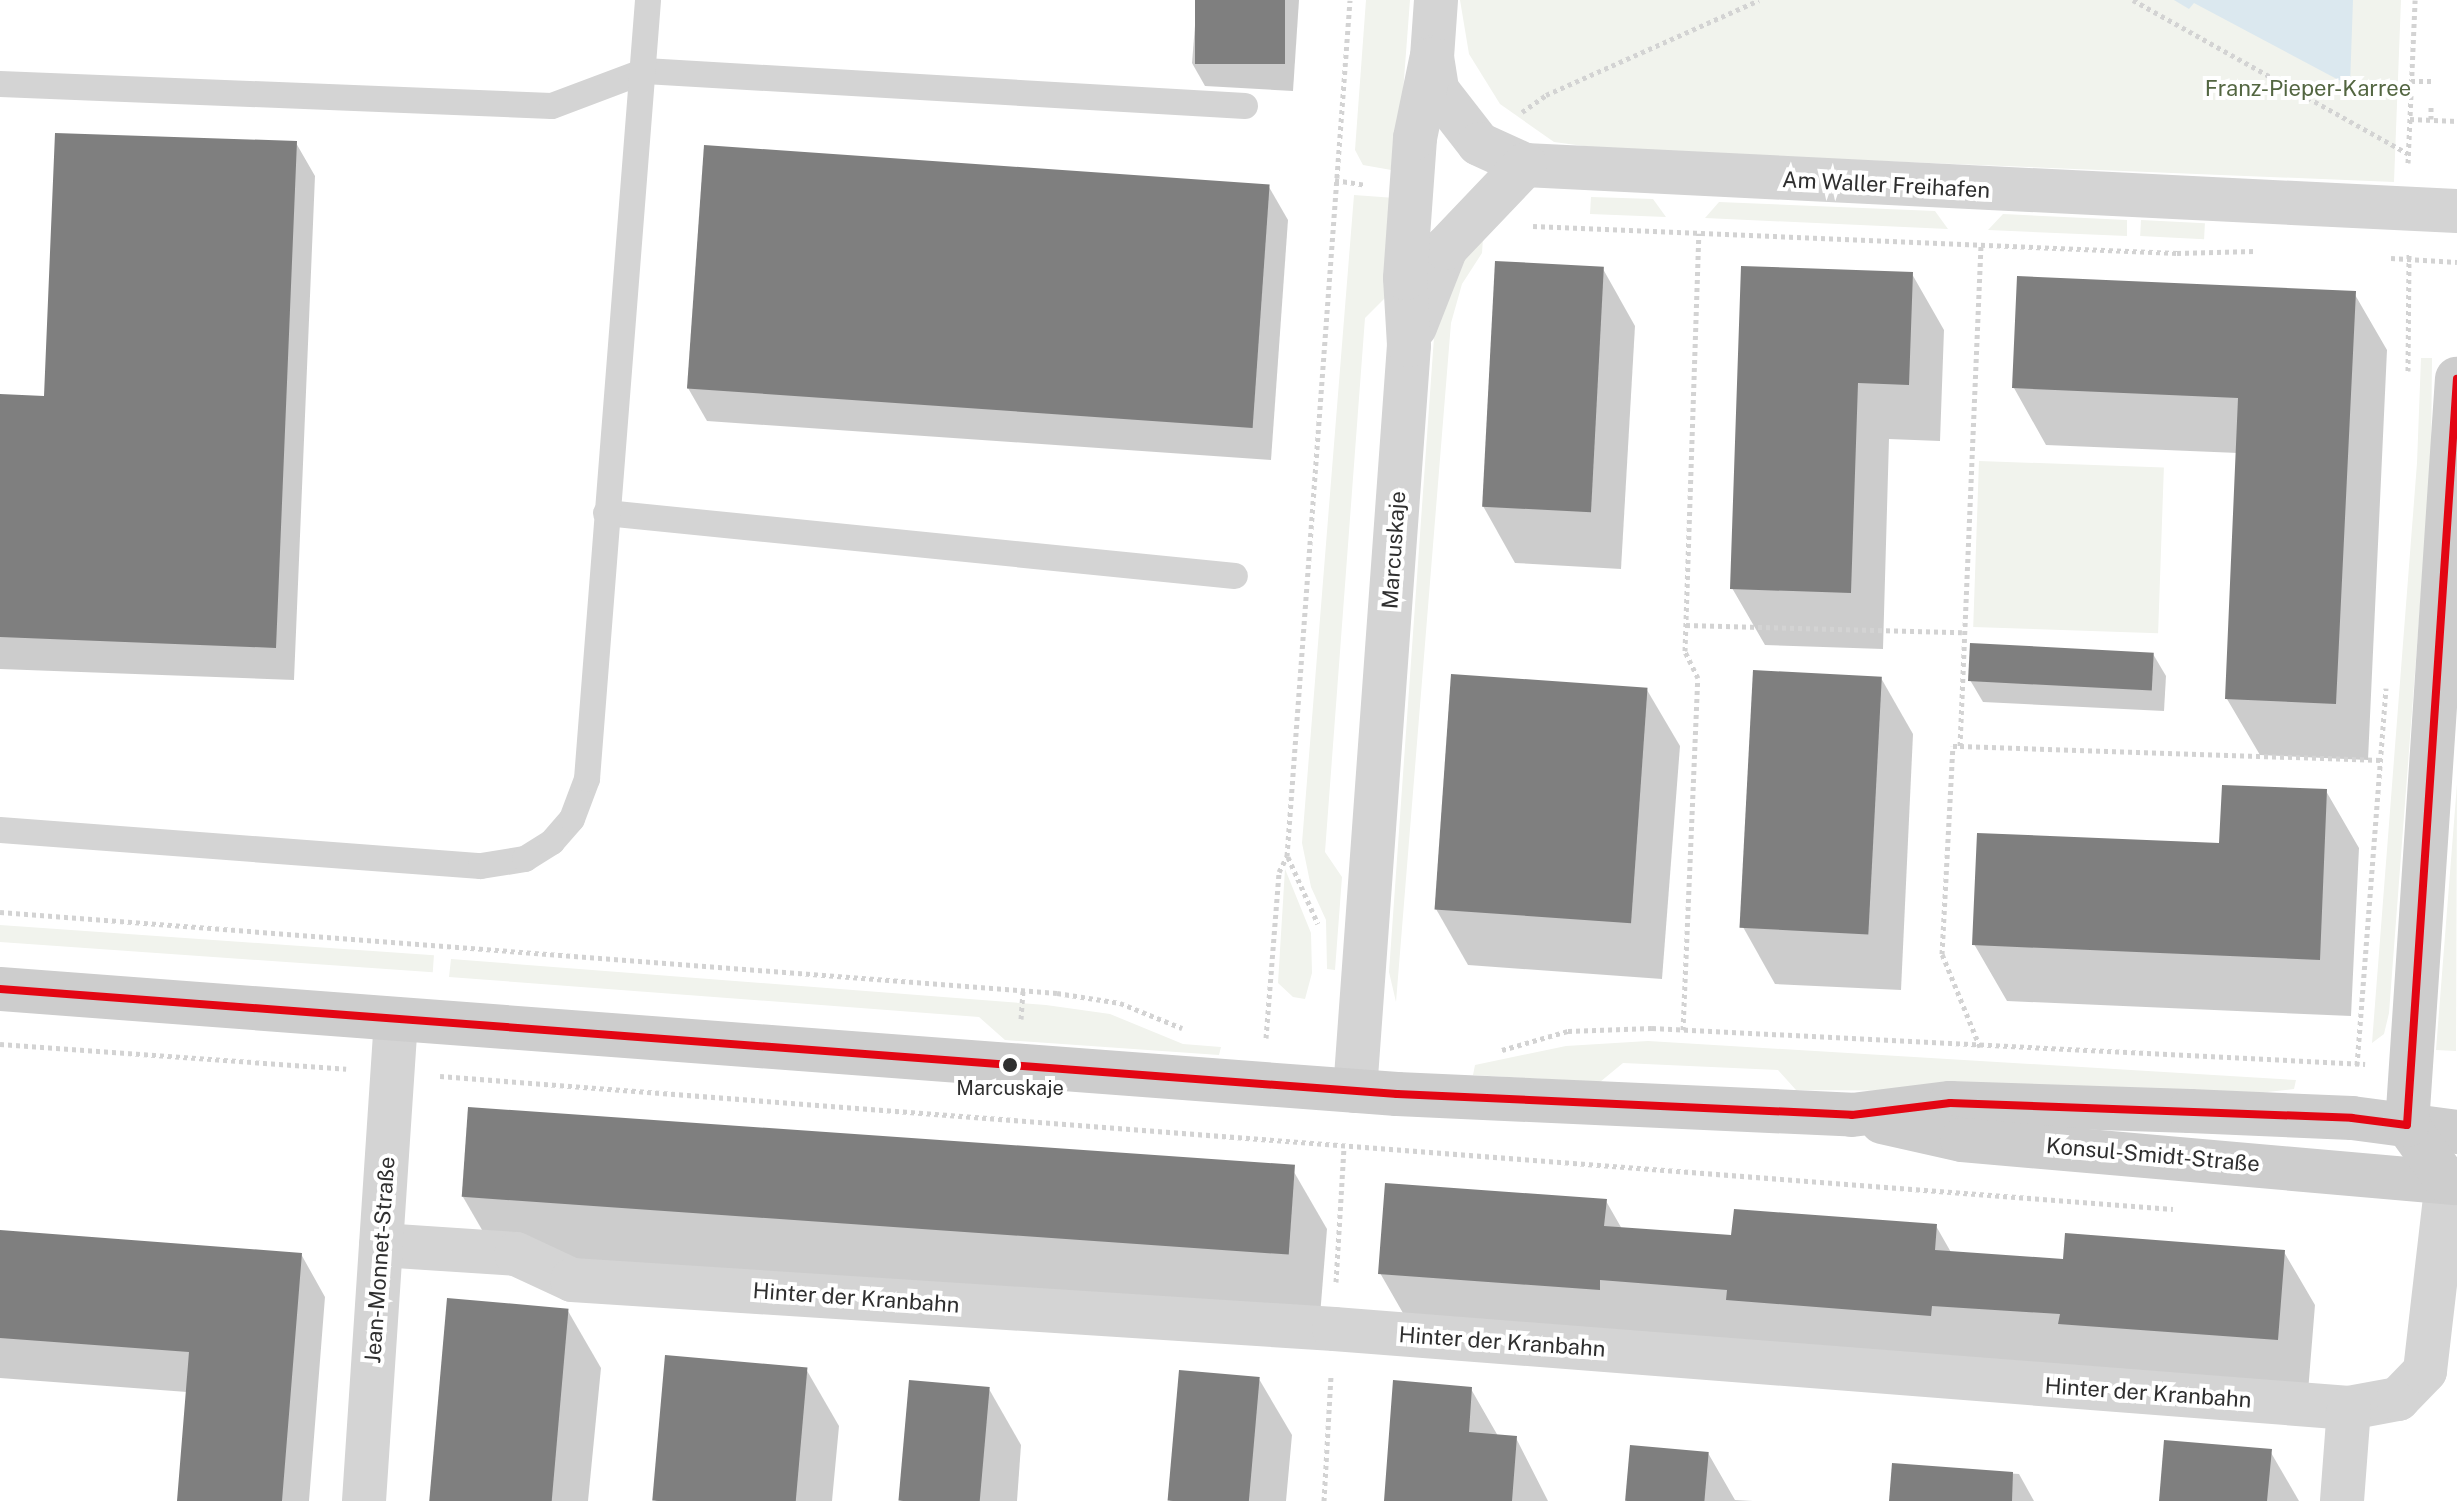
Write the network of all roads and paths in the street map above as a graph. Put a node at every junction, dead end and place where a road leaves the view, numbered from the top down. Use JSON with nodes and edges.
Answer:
{"nodes":[{"id":1,"x":648,"y":0,"type":"edge"},
{"id":2,"x":1350,"y":0,"type":"edge"},
{"id":3,"x":1436,"y":0,"type":"edge"},
{"id":4,"x":1759,"y":0,"type":"edge"},
{"id":5,"x":2133,"y":0,"type":"edge"},
{"id":6,"x":2415,"y":0,"type":"edge"},
{"id":7,"x":1432,"y":57,"type":"junction"},
{"id":8,"x":645,"y":71,"type":"junction"},
{"id":9,"x":2411,"y":81,"type":"junction"},
{"id":10,"x":2432,"y":81,"type":"dead end"},
{"id":11,"x":0,"y":84,"type":"edge"},
{"id":12,"x":2431,"y":104,"type":"dead end"},
{"id":13,"x":1245,"y":106,"type":"dead end"},
{"id":14,"x":2410,"y":119,"type":"junction"},
{"id":15,"x":2431,"y":119,"type":"junction"},
{"id":16,"x":2457,"y":121,"type":"edge"},
{"id":17,"x":1479,"y":144,"type":"junction"},
{"id":18,"x":2408,"y":154,"type":"junction"},
{"id":19,"x":1525,"y":165,"type":"junction"},
{"id":20,"x":1335,"y":180,"type":"junction"},
{"id":21,"x":1412,"y":192,"type":"junction"},
{"id":22,"x":2407,"y":208,"type":"junction"},
{"id":23,"x":2457,"y":211,"type":"edge"},
{"id":24,"x":1474,"y":216,"type":"junction"},
{"id":25,"x":1699,"y":233,"type":"junction"},
{"id":26,"x":1981,"y":244,"type":"junction"},
{"id":27,"x":2266,"y":251,"type":"dead end"},
{"id":28,"x":2378,"y":256,"type":"dead end"},
{"id":29,"x":2409,"y":261,"type":"junction"},
{"id":30,"x":2457,"y":262,"type":"edge"},
{"id":31,"x":1409,"y":345,"type":"junction"},
{"id":32,"x":2408,"y":373,"type":"dead end"},
{"id":33,"x":2457,"y":379,"type":"edge"},
{"id":34,"x":606,"y":513,"type":"junction"},
{"id":35,"x":1235,"y":576,"type":"dead end"},
{"id":36,"x":1686,"y":625,"type":"junction"},
{"id":37,"x":1962,"y":632,"type":"junction"},
{"id":38,"x":2386,"y":682,"type":"dead end"},
{"id":39,"x":1960,"y":746,"type":"junction"},
{"id":40,"x":2381,"y":760,"type":"junction"},
{"id":41,"x":0,"y":830,"type":"edge"},
{"id":42,"x":1287,"y":856,"type":"junction"},
{"id":43,"x":0,"y":912,"type":"edge"},
{"id":44,"x":1319,"y":937,"type":"dead end"},
{"id":45,"x":0,"y":989,"type":"edge"},
{"id":46,"x":1023,"y":991,"type":"junction"},
{"id":47,"x":396,"y":1019,"type":"junction"},
{"id":48,"x":1020,"y":1028,"type":"dead end"},
{"id":49,"x":1683,"y":1030,"type":"junction"},
{"id":50,"x":1190,"y":1032,"type":"dead end"},
{"id":51,"x":1251,"y":1036,"type":"dead end"},
{"id":52,"x":1266,"y":1037,"type":"junction"},
{"id":53,"x":1280,"y":1038,"type":"dead end"},
{"id":54,"x":0,"y":1044,"type":"edge"},
{"id":55,"x":1980,"y":1047,"type":"junction"},
{"id":56,"x":1494,"y":1052,"type":"dead end"},
{"id":57,"x":393,"y":1073,"type":"junction"},
{"id":58,"x":1355,"y":1091,"type":"junction"},
{"id":59,"x":1852,"y":1115,"type":"junction"},
{"id":60,"x":2407,"y":1125,"type":"junction"},
{"id":61,"x":2457,"y":1132,"type":"edge"},
{"id":62,"x":2454,"y":1177,"type":"edge"},
{"id":63,"x":2182,"y":1210,"type":"dead end"},
{"id":64,"x":381,"y":1245,"type":"junction"},
{"id":65,"x":2349,"y":1408,"type":"junction"},
{"id":66,"x":364,"y":1501,"type":"edge"},
{"id":67,"x":2342,"y":1501,"type":"edge"}],
"edges":[{"from":1,"to":8,"type":"lane"},
{"from":2,"to":20,"type":"path"},
{"from":3,"to":7,"type":"street","name":"Am Waller Freihafen"},
{"from":4,"to":17,"type":"path"},
{"from":5,"to":18,"type":"path"},
{"from":6,"to":9,"type":"path"},
{"from":7,"to":17,"type":"street","name":"Am Waller Freihafen"},
{"from":7,"to":21,"type":"street","name":"Marcuskaje"},
{"from":8,"to":11,"type":"lane"},
{"from":8,"to":13,"type":"lane"},
{"from":8,"to":34,"type":"lane"},
{"from":9,"to":10,"type":"path"},
{"from":9,"to":14,"type":"path"},
{"from":12,"to":15,"type":"path"},
{"from":14,"to":15,"type":"path"},
{"from":14,"to":18,"type":"path"},
{"from":15,"to":16,"type":"path"},
{"from":17,"to":19,"type":"street","name":"Am Waller Freihafen"},
{"from":18,"to":22,"type":"path"},
{"from":19,"to":22,"type":"street","name":"Am Waller Freihafen"},
{"from":19,"to":24,"type":"street","name":"Marcuskaje"},
{"from":20,"to":21,"type":"path"},
{"from":20,"to":42,"type":"path"},
{"from":21,"to":31,"type":"street","name":"Marcuskaje"},
{"from":22,"to":23,"type":"street","name":"Am Waller Freihafen"},
{"from":22,"to":29,"type":"path"},
{"from":24,"to":25,"type":"path"},
{"from":24,"to":31,"type":"street","name":"Marcuskaje"},
{"from":25,"to":26,"type":"path"},
{"from":25,"to":36,"type":"path"},
{"from":26,"to":27,"type":"path"},
{"from":26,"to":37,"type":"path"},
{"from":28,"to":29,"type":"path"},
{"from":29,"to":30,"type":"path"},
{"from":29,"to":32,"type":"path"},
{"from":31,"to":58,"type":"street","name":"Marcuskaje"},
{"from":33,"to":60,"type":"street"},
{"from":34,"to":35,"type":"lane"},
{"from":34,"to":41,"type":"lane"},
{"from":36,"to":37,"type":"path"},
{"from":36,"to":49,"type":"path"},
{"from":37,"to":39,"type":"path"},
{"from":38,"to":40,"type":"path"},
{"from":39,"to":40,"type":"path"},
{"from":39,"to":55,"type":"path"},
{"from":40,"to":55,"type":"path"},
{"from":42,"to":44,"type":"path"},
{"from":42,"to":52,"type":"path"},
{"from":43,"to":46,"type":"path"},
{"from":45,"to":47,"type":"street","name":"Konsul-Smidt-Straße"},
{"from":46,"to":48,"type":"path"},
{"from":46,"to":50,"type":"path"},
{"from":47,"to":57,"type":"street","name":"Jean-Monnet-Straße"},
{"from":47,"to":58,"type":"street","name":"Konsul-Smidt-Straße"},
{"from":49,"to":55,"type":"path"},
{"from":49,"to":56,"type":"path"},
{"from":51,"to":52,"type":"path"},
{"from":52,"to":53,"type":"path"},
{"from":54,"to":57,"type":"path"},
{"from":57,"to":63,"type":"path"},
{"from":57,"to":64,"type":"street","name":"Jean-Monnet-Straße"},
{"from":58,"to":59,"type":"street","name":"Konsul-Smidt-Straße"},
{"from":59,"to":60,"type":"street","name":"Konsul-Smidt-Straße"},
{"from":59,"to":62,"type":"street","name":"Konsul-Smidt-Straße"},
{"from":60,"to":61,"type":"street","name":"Konsul-Smidt-Straße"},
{"from":60,"to":62,"type":"street"},
{"from":62,"to":65,"type":"street","name":"Hinter der Kranbahn"},
{"from":64,"to":65,"type":"street","name":"Hinter der Kranbahn"},
{"from":64,"to":66,"type":"street","name":"Jean-Monnet-Straße"},
{"from":65,"to":67,"type":"street"}]}
